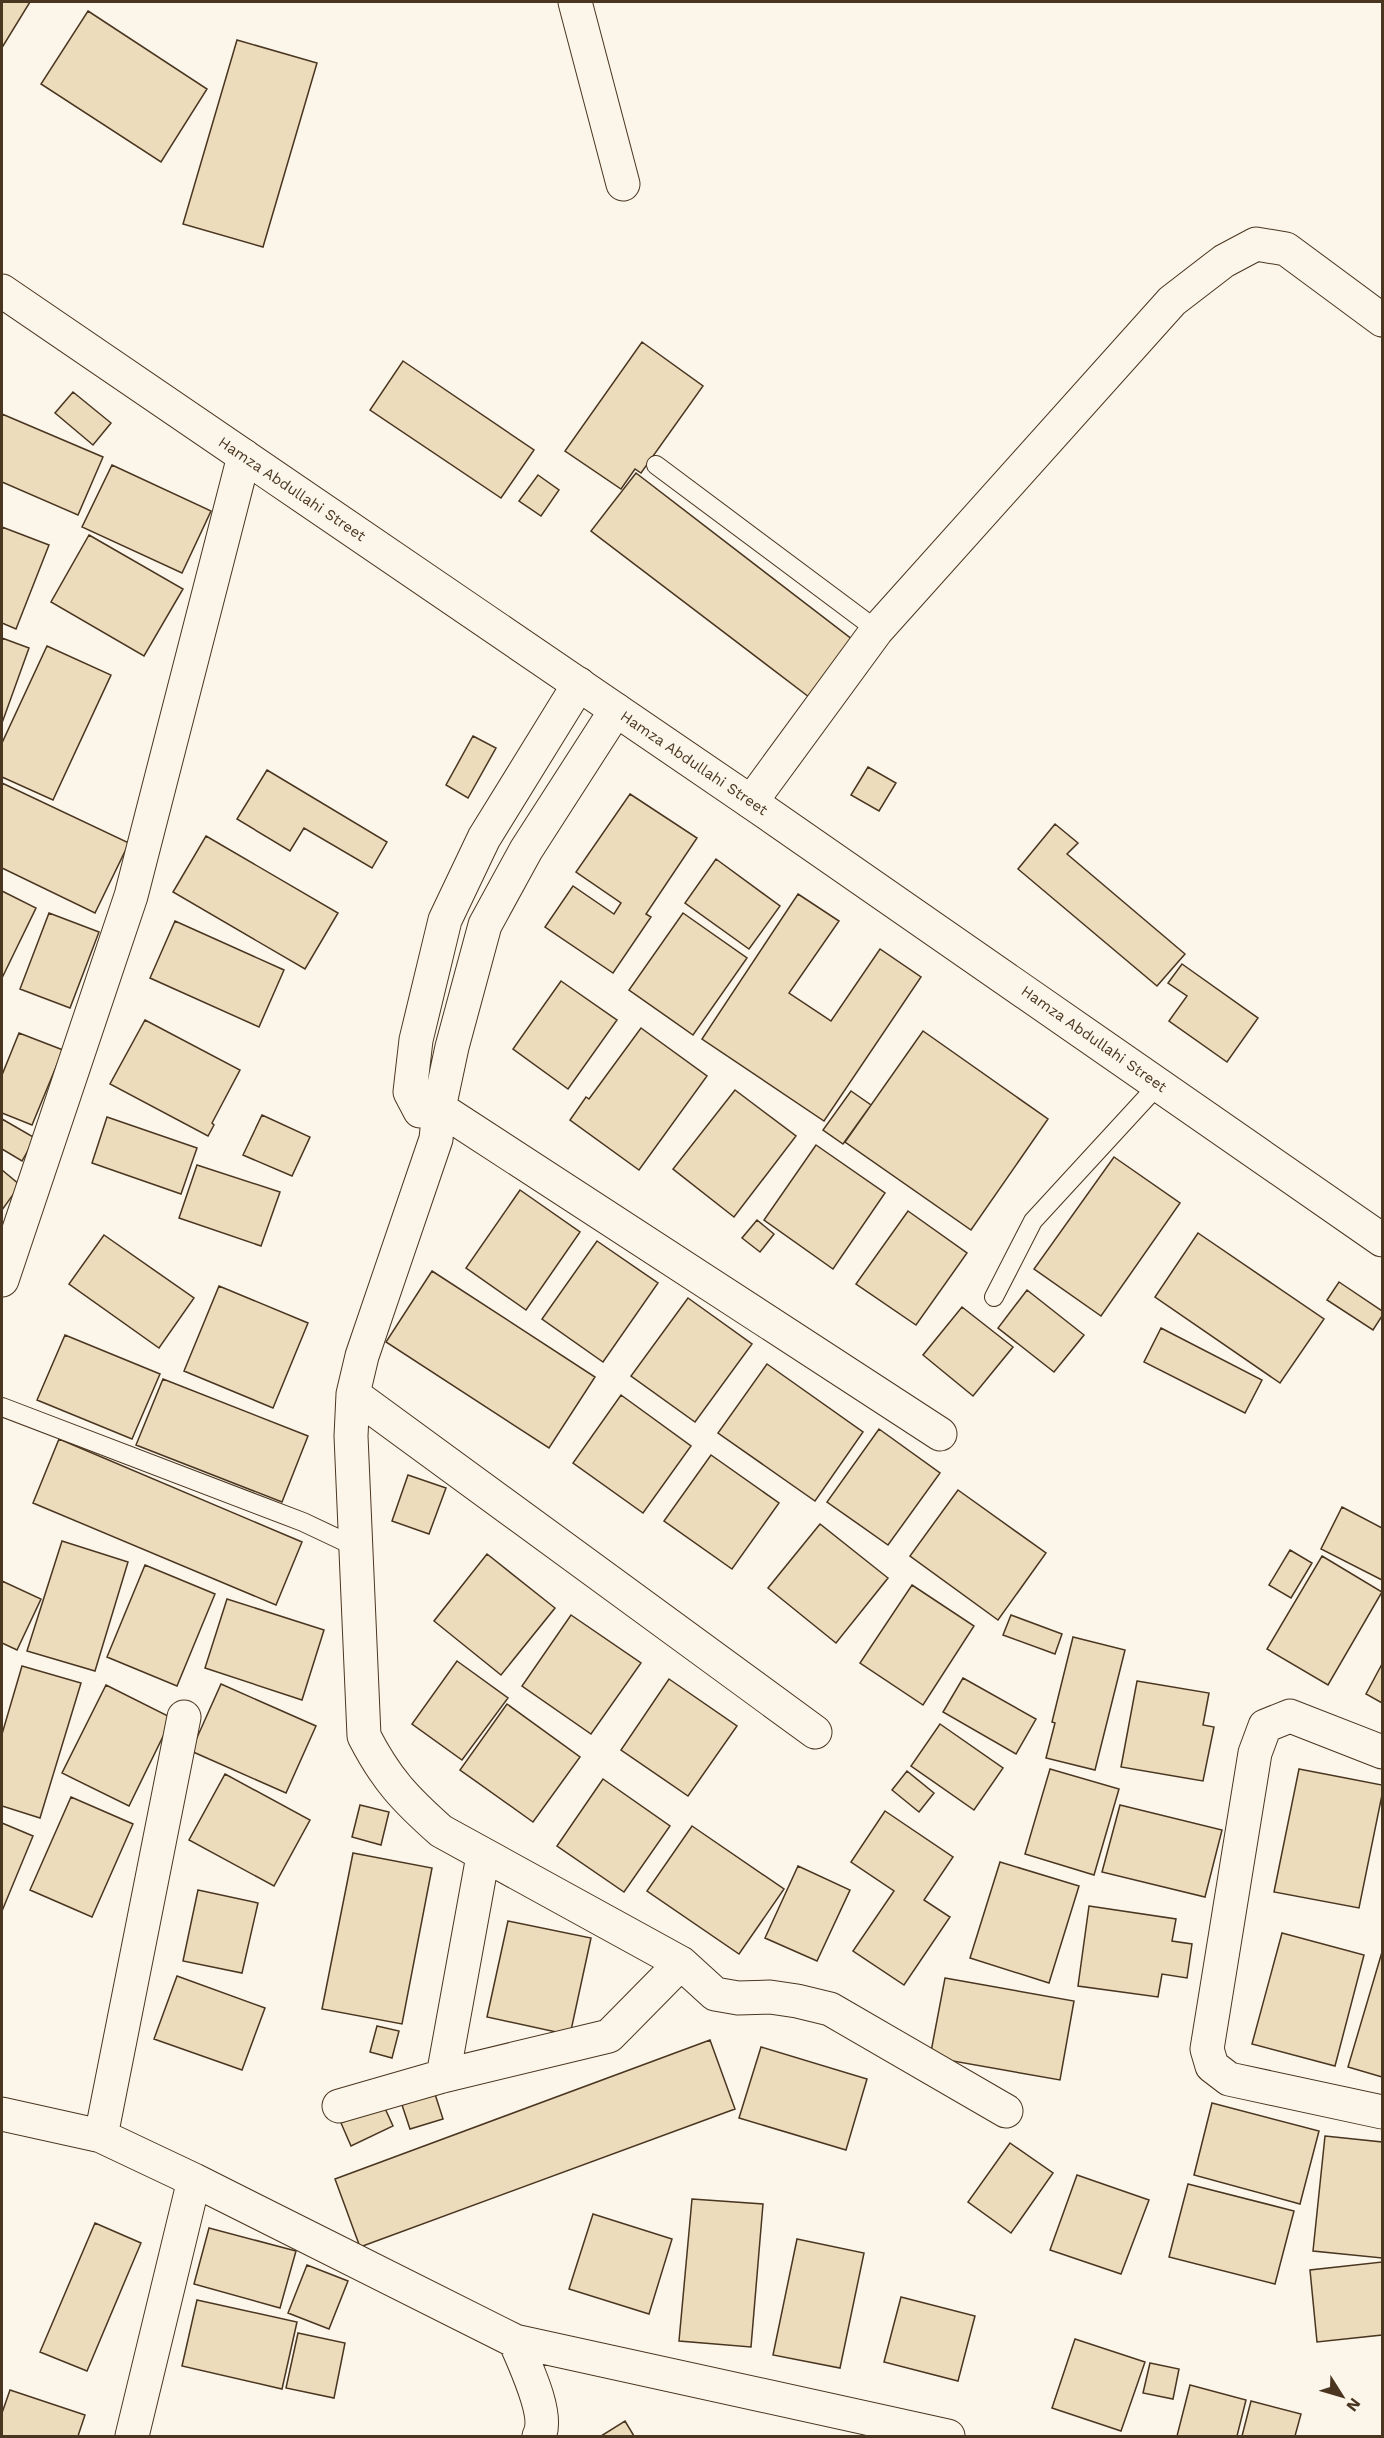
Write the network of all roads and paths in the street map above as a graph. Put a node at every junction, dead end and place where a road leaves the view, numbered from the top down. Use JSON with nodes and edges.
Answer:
{"nodes":[{"id":1,"x":575,"y":2,"type":"edge"},
{"id":2,"x":623,"y":184,"type":"dead end"},
{"id":3,"x":2,"y":291,"type":"edge"},
{"id":4,"x":1383,"y":320,"type":"edge"},
{"id":5,"x":244,"y":456,"type":"junction"},
{"id":6,"x":656,"y":465,"type":"dead end"},
{"id":7,"x":877,"y":630,"type":"junction"},
{"id":8,"x":579,"y":684,"type":"junction"},
{"id":9,"x":616,"y":710,"type":"junction"},
{"id":10,"x":751,"y":802,"type":"junction"},
{"id":11,"x":1159,"y":1084,"type":"junction"},
{"id":12,"x":438,"y":1124,"type":"junction"},
{"id":13,"x":1383,"y":1240,"type":"edge"},
{"id":14,"x":4,"y":1260,"type":"edge"},
{"id":15,"x":994,"y":1296,"type":"dead end"},
{"id":16,"x":353,"y":1394,"type":"junction"},
{"id":17,"x":2,"y":1407,"type":"edge"},
{"id":18,"x":940,"y":1434,"type":"dead end"},
{"id":19,"x":356,"y":1547,"type":"junction"},
{"id":20,"x":184,"y":1717,"type":"dead end"},
{"id":21,"x":815,"y":1732,"type":"dead end"},
{"id":22,"x":1383,"y":1752,"type":"edge"},
{"id":23,"x":483,"y":1856,"type":"junction"},
{"id":24,"x":681,"y":1963,"type":"junction"},
{"id":25,"x":443,"y":2076,"type":"junction"},
{"id":26,"x":339,"y":2106,"type":"dead end"},
{"id":27,"x":1006,"y":2111,"type":"dead end"},
{"id":28,"x":1383,"y":2112,"type":"edge"},
{"id":29,"x":2,"y":2114,"type":"edge"},
{"id":30,"x":101,"y":2136,"type":"junction"},
{"id":31,"x":194,"y":2180,"type":"junction"},
{"id":32,"x":516,"y":2341,"type":"junction"},
{"id":33,"x":829,"y":2423,"type":"edge"},
{"id":34,"x":132,"y":2436,"type":"edge"},
{"id":35,"x":539,"y":2436,"type":"edge"},
{"id":36,"x":948,"y":2436,"type":"edge"}],
"edges":[{"from":1,"to":2,"type":"street"},
{"from":3,"to":5,"type":"street","name":"Hamza Abdullahi Street"},
{"from":4,"to":7,"type":"street"},
{"from":5,"to":8,"type":"street","name":"Hamza Abdullahi Street"},
{"from":5,"to":14,"type":"street"},
{"from":6,"to":7,"type":"lane"},
{"from":7,"to":10,"type":"street"},
{"from":8,"to":9,"type":"street","name":"Hamza Abdullahi Street"},
{"from":8,"to":12,"type":"street"},
{"from":9,"to":10,"type":"street","name":"Hamza Abdullahi Street"},
{"from":9,"to":12,"type":"street"},
{"from":10,"to":11,"type":"street","name":"Hamza Abdullahi Street"},
{"from":11,"to":13,"type":"street","name":"Hamza Abdullahi Street"},
{"from":11,"to":15,"type":"lane"},
{"from":12,"to":16,"type":"street"},
{"from":12,"to":18,"type":"street"},
{"from":16,"to":19,"type":"street"},
{"from":16,"to":21,"type":"street"},
{"from":17,"to":19,"type":"lane"},
{"from":19,"to":23,"type":"street"},
{"from":20,"to":30,"type":"street"},
{"from":22,"to":28,"type":"street"},
{"from":23,"to":24,"type":"street"},
{"from":23,"to":25,"type":"street"},
{"from":24,"to":25,"type":"street"},
{"from":24,"to":27,"type":"street"},
{"from":25,"to":26,"type":"street"},
{"from":29,"to":30,"type":"street"},
{"from":30,"to":31,"type":"street"},
{"from":31,"to":32,"type":"street"},
{"from":31,"to":34,"type":"street"},
{"from":32,"to":33,"type":"street"},
{"from":32,"to":35,"type":"street"},
{"from":33,"to":36,"type":"street"}]}
